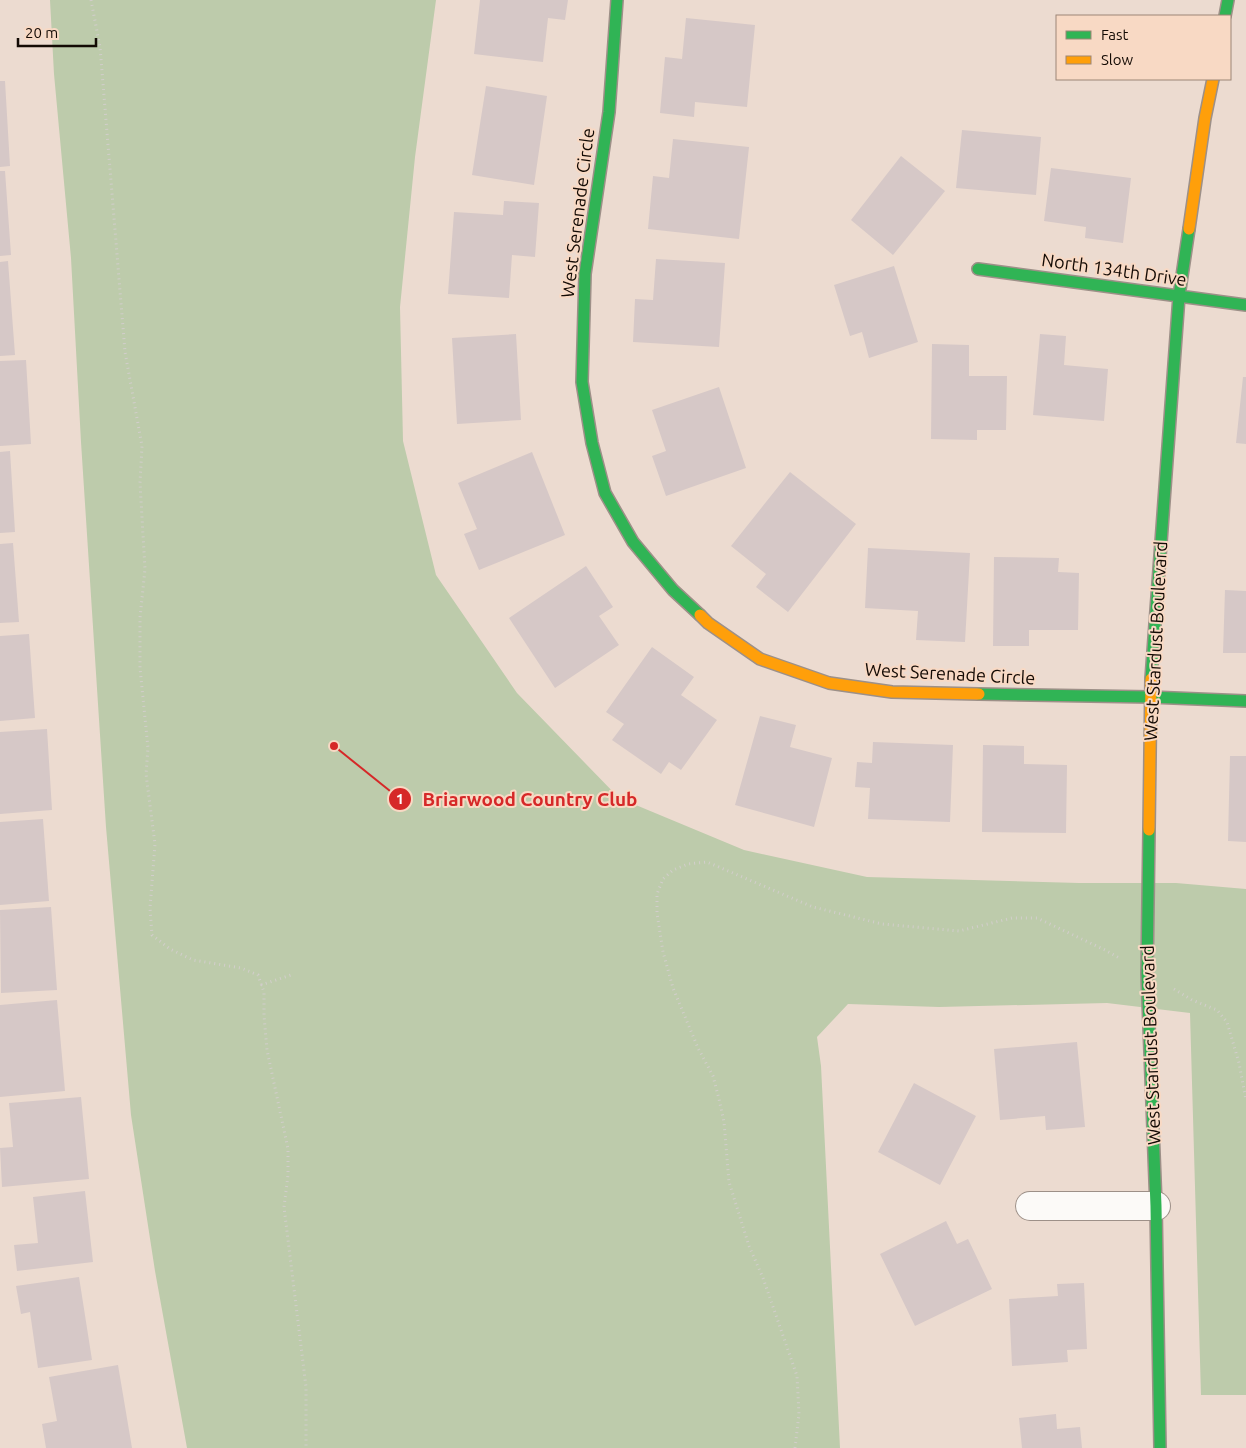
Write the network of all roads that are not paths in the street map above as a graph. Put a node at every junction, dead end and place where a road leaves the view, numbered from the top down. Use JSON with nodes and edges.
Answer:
{"nodes":[{"id":1,"x":617,"y":0,"type":"edge"},
{"id":2,"x":1228,"y":0,"type":"edge"},
{"id":3,"x":1224,"y":15,"type":"edge"},
{"id":4,"x":1213,"y":80,"type":"edge"},
{"id":5,"x":978,"y":269,"type":"dead end"},
{"id":6,"x":1179,"y":296,"type":"junction"},
{"id":7,"x":1246,"y":305,"type":"edge"},
{"id":8,"x":1150,"y":697,"type":"junction"},
{"id":9,"x":1246,"y":701,"type":"edge"},
{"id":10,"x":1030,"y":1206,"type":"dead end"},
{"id":11,"x":1156,"y":1206,"type":"junction"},
{"id":12,"x":1160,"y":1448,"type":"edge"}],
"edges":[{"from":1,"to":8,"type":"street","name":"West Serenade Circle"},
{"from":2,"to":3,"type":"street"},
{"from":4,"to":6,"type":"street","name":"West Stardust Boulevard"},
{"from":5,"to":6,"type":"street","name":"North 134th Drive"},
{"from":6,"to":7,"type":"street","name":"North 134th Drive"},
{"from":6,"to":8,"type":"street","name":"West Stardust Boulevard"},
{"from":8,"to":9,"type":"street","name":"West Serenade Circle"},
{"from":8,"to":11,"type":"street","name":"West Stardust Boulevard"},
{"from":10,"to":11,"type":"street"},
{"from":11,"to":12,"type":"street","name":"West Stardust Boulevard"}]}
